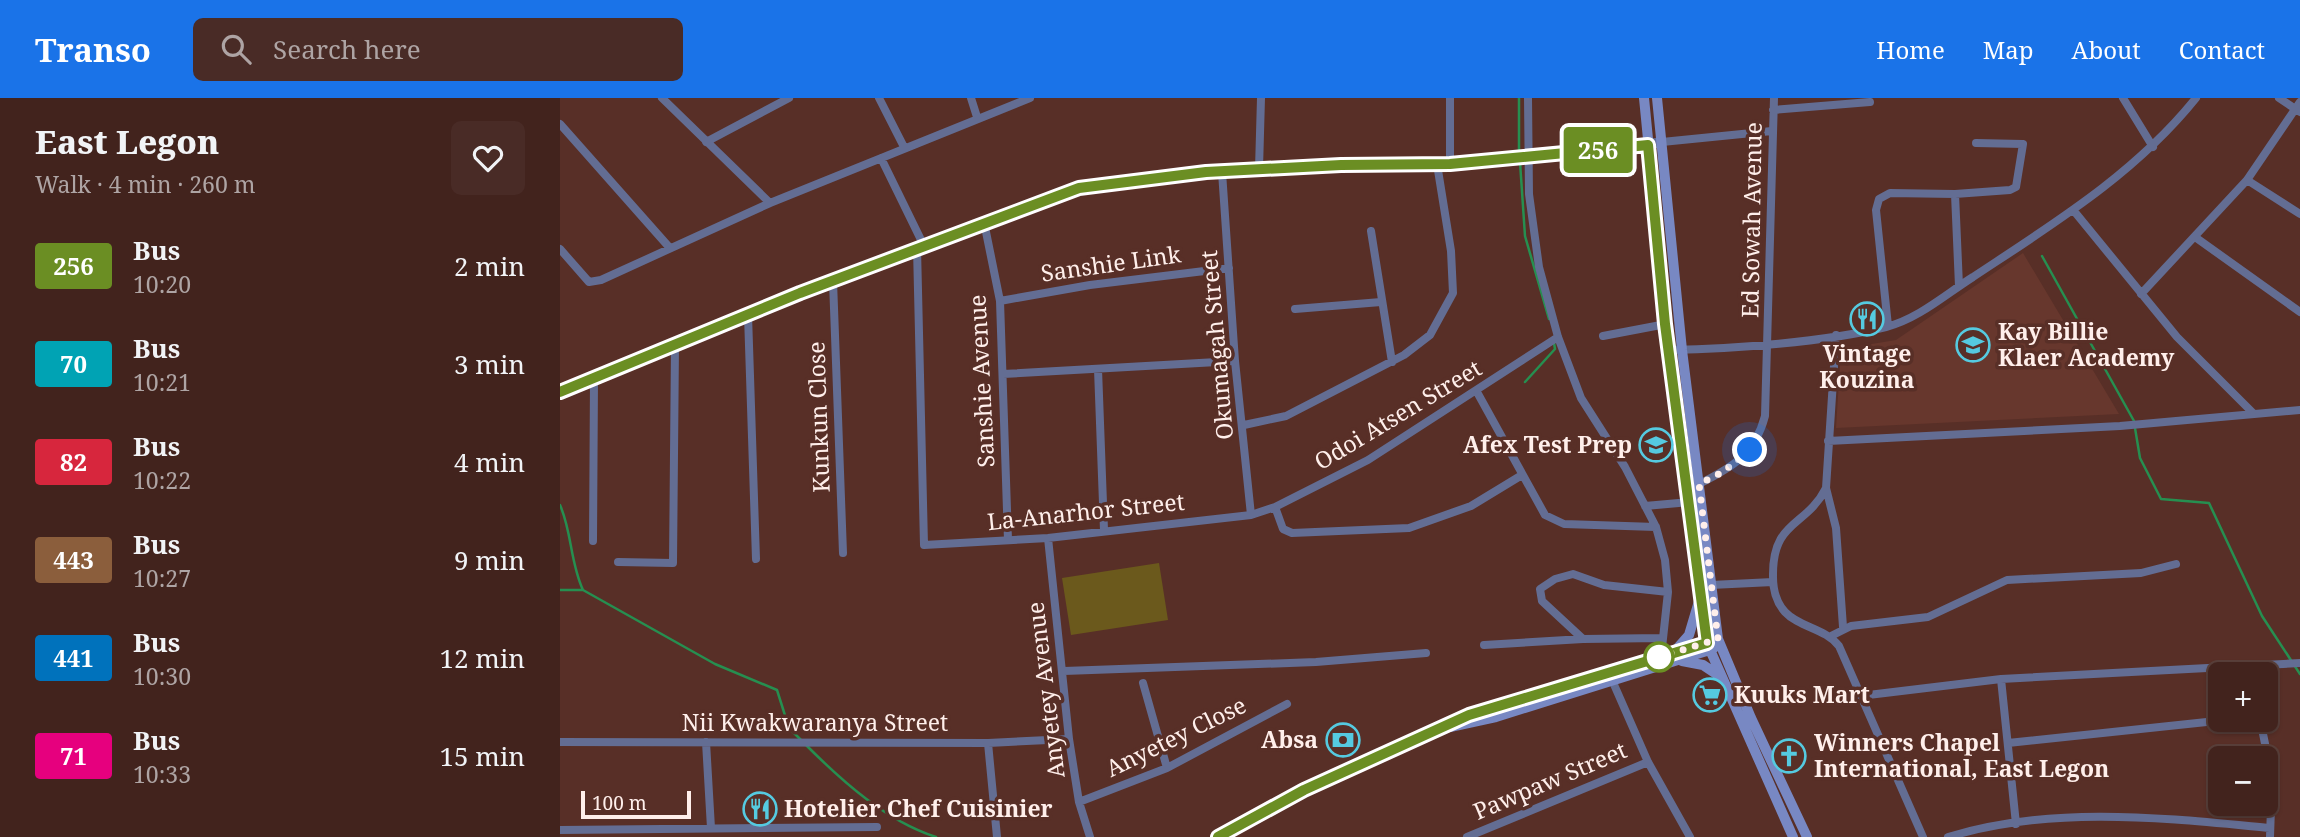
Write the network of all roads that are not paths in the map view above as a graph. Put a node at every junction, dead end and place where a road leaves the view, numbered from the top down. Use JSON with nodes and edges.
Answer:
{"nodes":[{"id":1,"x":662,"y":98,"type":"edge"},
{"id":2,"x":789,"y":98,"type":"edge"},
{"id":3,"x":880,"y":98,"type":"edge"},
{"id":4,"x":971,"y":98,"type":"edge"},
{"id":5,"x":1030,"y":98,"type":"edge"},
{"id":6,"x":1261,"y":98,"type":"edge"},
{"id":7,"x":1450,"y":98,"type":"edge"},
{"id":8,"x":1528,"y":98,"type":"edge"},
{"id":9,"x":1644,"y":98,"type":"edge"},
{"id":10,"x":1657,"y":98,"type":"edge"},
{"id":11,"x":1774,"y":98,"type":"edge"},
{"id":12,"x":2123,"y":98,"type":"edge"},
{"id":13,"x":2196,"y":98,"type":"edge"},
{"id":14,"x":2279,"y":98,"type":"edge"},
{"id":15,"x":1870,"y":102,"type":"dead end"},
{"id":16,"x":2298,"y":108,"type":"edge"},
{"id":17,"x":1773,"y":110,"type":"junction"},
{"id":18,"x":978,"y":117,"type":"junction"},
{"id":19,"x":560,"y":124,"type":"edge"},
{"id":20,"x":1772,"y":131,"type":"junction"},
{"id":21,"x":706,"y":142,"type":"junction"},
{"id":22,"x":1662,"y":142,"type":"junction"},
{"id":23,"x":1976,"y":143,"type":"dead end"},
{"id":24,"x":1648,"y":145,"type":"junction"},
{"id":25,"x":904,"y":147,"type":"junction"},
{"id":26,"x":2153,"y":147,"type":"junction"},
{"id":27,"x":1529,"y":157,"type":"junction"},
{"id":28,"x":881,"y":158,"type":"junction"},
{"id":29,"x":1437,"y":164,"type":"junction"},
{"id":30,"x":1450,"y":164,"type":"junction"},
{"id":31,"x":1259,"y":169,"type":"junction"},
{"id":32,"x":1222,"y":172,"type":"junction"},
{"id":33,"x":2247,"y":180,"type":"junction"},
{"id":34,"x":1955,"y":194,"type":"junction"},
{"id":35,"x":770,"y":203,"type":"junction"},
{"id":36,"x":2074,"y":211,"type":"junction"},
{"id":37,"x":2300,"y":214,"type":"edge"},
{"id":38,"x":984,"y":222,"type":"junction"},
{"id":39,"x":1371,"y":231,"type":"dead end"},
{"id":40,"x":2195,"y":237,"type":"junction"},
{"id":41,"x":669,"y":247,"type":"junction"},
{"id":42,"x":921,"y":247,"type":"junction"},
{"id":43,"x":560,"y":248,"type":"edge"},
{"id":44,"x":1228,"y":268,"type":"junction"},
{"id":45,"x":833,"y":281,"type":"junction"},
{"id":46,"x":1959,"y":286,"type":"junction"},
{"id":47,"x":2141,"y":294,"type":"junction"},
{"id":48,"x":1000,"y":301,"type":"junction"},
{"id":49,"x":1381,"y":302,"type":"junction"},
{"id":50,"x":1295,"y":309,"type":"dead end"},
{"id":51,"x":2300,"y":312,"type":"edge"},
{"id":52,"x":748,"y":315,"type":"junction"},
{"id":53,"x":1665,"y":324,"type":"junction"},
{"id":54,"x":1888,"y":326,"type":"junction"},
{"id":55,"x":1836,"y":335,"type":"junction"},
{"id":56,"x":1603,"y":336,"type":"dead end"},
{"id":57,"x":1557,"y":337,"type":"junction"},
{"id":58,"x":1769,"y":342,"type":"junction"},
{"id":59,"x":675,"y":345,"type":"junction"},
{"id":60,"x":1682,"y":349,"type":"junction"},
{"id":61,"x":1670,"y":350,"type":"junction"},
{"id":62,"x":1235,"y":361,"type":"junction"},
{"id":63,"x":1392,"y":362,"type":"junction"},
{"id":64,"x":1098,"y":369,"type":"junction"},
{"id":65,"x":1003,"y":374,"type":"junction"},
{"id":66,"x":594,"y":379,"type":"junction"},
{"id":67,"x":560,"y":392,"type":"edge"},
{"id":68,"x":1477,"y":392,"type":"junction"},
{"id":69,"x":2300,"y":410,"type":"edge"},
{"id":70,"x":2253,"y":413,"type":"junction"},
{"id":71,"x":1244,"y":425,"type":"junction"},
{"id":72,"x":1828,"y":441,"type":"junction"},
{"id":73,"x":1522,"y":475,"type":"junction"},
{"id":74,"x":1699,"y":484,"type":"junction"},
{"id":75,"x":1826,"y":488,"type":"junction"},
{"id":76,"x":1690,"y":502,"type":"junction"},
{"id":77,"x":1645,"y":506,"type":"junction"},
{"id":78,"x":1275,"y":507,"type":"junction"},
{"id":79,"x":1251,"y":515,"type":"junction"},
{"id":80,"x":1656,"y":527,"type":"junction"},
{"id":81,"x":1104,"y":530,"type":"junction"},
{"id":82,"x":1048,"y":538,"type":"junction"},
{"id":83,"x":1008,"y":540,"type":"junction"},
{"id":84,"x":593,"y":541,"type":"dead end"},
{"id":85,"x":843,"y":553,"type":"dead end"},
{"id":86,"x":756,"y":559,"type":"dead end"},
{"id":87,"x":618,"y":562,"type":"dead end"},
{"id":88,"x":2176,"y":564,"type":"dead end"},
{"id":89,"x":1773,"y":582,"type":"junction"},
{"id":90,"x":1706,"y":589,"type":"junction"},
{"id":91,"x":1668,"y":592,"type":"junction"},
{"id":92,"x":1843,"y":627,"type":"junction"},
{"id":93,"x":1831,"y":636,"type":"junction"},
{"id":94,"x":1662,"y":638,"type":"junction"},
{"id":95,"x":1583,"y":639,"type":"junction"},
{"id":96,"x":1484,"y":645,"type":"dead end"},
{"id":97,"x":1714,"y":645,"type":"junction"},
{"id":98,"x":1426,"y":653,"type":"dead end"},
{"id":99,"x":1671,"y":657,"type":"junction"},
{"id":100,"x":2300,"y":663,"type":"edge"},
{"id":101,"x":2278,"y":665,"type":"edge"},
{"id":102,"x":1064,"y":671,"type":"junction"},
{"id":103,"x":2208,"y":671,"type":"edge"},
{"id":104,"x":1720,"y":676,"type":"junction"},
{"id":105,"x":2001,"y":679,"type":"junction"},
{"id":106,"x":1612,"y":680,"type":"junction"},
{"id":107,"x":1143,"y":683,"type":"dead end"},
{"id":108,"x":1860,"y":696,"type":"junction"},
{"id":109,"x":1287,"y":704,"type":"dead end"},
{"id":110,"x":2208,"y":722,"type":"edge"},
{"id":111,"x":1441,"y":728,"type":"junction"},
{"id":112,"x":2263,"y":732,"type":"edge"},
{"id":113,"x":1069,"y":739,"type":"junction"},
{"id":114,"x":560,"y":742,"type":"edge"},
{"id":115,"x":706,"y":742,"type":"junction"},
{"id":116,"x":988,"y":743,"type":"junction"},
{"id":117,"x":2008,"y":743,"type":"junction"},
{"id":118,"x":1648,"y":762,"type":"junction"},
{"id":119,"x":1167,"y":768,"type":"junction"},
{"id":120,"x":1079,"y":802,"type":"junction"},
{"id":121,"x":2015,"y":824,"type":"junction"},
{"id":122,"x":877,"y":827,"type":"dead end"},
{"id":123,"x":1489,"y":827,"type":"junction"},
{"id":124,"x":560,"y":830,"type":"edge"},
{"id":125,"x":717,"y":831,"type":"edge"},
{"id":126,"x":2270,"y":832,"type":"edge"},
{"id":127,"x":631,"y":833,"type":"edge"},
{"id":128,"x":804,"y":833,"type":"edge"},
{"id":129,"x":997,"y":837,"type":"edge"},
{"id":130,"x":1090,"y":837,"type":"edge"},
{"id":131,"x":1218,"y":837,"type":"edge"},
{"id":132,"x":1467,"y":837,"type":"edge"},
{"id":133,"x":1493,"y":837,"type":"edge"},
{"id":134,"x":1690,"y":837,"type":"edge"},
{"id":135,"x":1793,"y":837,"type":"edge"},
{"id":136,"x":1807,"y":837,"type":"edge"},
{"id":137,"x":1923,"y":837,"type":"edge"},
{"id":138,"x":1948,"y":837,"type":"edge"}],
"edges":[{"from":1,"to":21,"type":"street"},
{"from":2,"to":21,"type":"street"},
{"from":3,"to":25,"type":"street"},
{"from":4,"to":18,"type":"street"},
{"from":5,"to":18,"type":"street"},
{"from":6,"to":31,"type":"street"},
{"from":7,"to":30,"type":"street"},
{"from":8,"to":27,"type":"street"},
{"from":9,"to":24,"type":"main road"},
{"from":10,"to":22,"type":"main road"},
{"from":11,"to":17,"type":"street","name":"Ed Sowah Avenue"},
{"from":12,"to":26,"type":"street"},
{"from":13,"to":26,"type":"street"},
{"from":14,"to":16,"type":"street"},
{"from":15,"to":17,"type":"street"},
{"from":16,"to":33,"type":"street"},
{"from":17,"to":20,"type":"street","name":"Ed Sowah Avenue"},
{"from":18,"to":25,"type":"street"},
{"from":19,"to":41,"type":"street"},
{"from":20,"to":22,"type":"street"},
{"from":20,"to":58,"type":"street","name":"Ed Sowah Avenue"},
{"from":21,"to":35,"type":"street"},
{"from":22,"to":24,"type":"street"},
{"from":22,"to":60,"type":"main road"},
{"from":23,"to":34,"type":"street"},
{"from":24,"to":27,"type":"street"},
{"from":24,"to":53,"type":"main road"},
{"from":25,"to":28,"type":"street"},
{"from":26,"to":36,"type":"street"},
{"from":27,"to":30,"type":"street"},
{"from":27,"to":57,"type":"street"},
{"from":28,"to":35,"type":"street"},
{"from":28,"to":42,"type":"street"},
{"from":29,"to":30,"type":"street"},
{"from":29,"to":31,"type":"street"},
{"from":29,"to":63,"type":"street"},
{"from":31,"to":32,"type":"street"},
{"from":32,"to":38,"type":"street"},
{"from":32,"to":44,"type":"street","name":"Okumagah Street"},
{"from":33,"to":37,"type":"street"},
{"from":33,"to":40,"type":"street"},
{"from":34,"to":46,"type":"street"},
{"from":34,"to":54,"type":"street"},
{"from":35,"to":41,"type":"street"},
{"from":36,"to":46,"type":"street"},
{"from":36,"to":47,"type":"street"},
{"from":38,"to":42,"type":"street"},
{"from":38,"to":48,"type":"street","name":"Sanshie Avenue"},
{"from":39,"to":49,"type":"street"},
{"from":40,"to":47,"type":"street"},
{"from":40,"to":51,"type":"street"},
{"from":41,"to":43,"type":"street"},
{"from":42,"to":45,"type":"street"},
{"from":42,"to":83,"type":"street","name":"La-Anarhor Street"},
{"from":44,"to":48,"type":"street","name":"Sanshie Link"},
{"from":44,"to":62,"type":"street","name":"Okumagah Street"},
{"from":45,"to":52,"type":"street"},
{"from":45,"to":85,"type":"street","name":"Kunkun Close"},
{"from":46,"to":54,"type":"street"},
{"from":47,"to":70,"type":"street"},
{"from":48,"to":65,"type":"street","name":"Sanshie Avenue"},
{"from":49,"to":50,"type":"street"},
{"from":49,"to":63,"type":"street"},
{"from":52,"to":59,"type":"street"},
{"from":52,"to":86,"type":"street"},
{"from":53,"to":56,"type":"street"},
{"from":53,"to":61,"type":"main road"},
{"from":54,"to":55,"type":"street"},
{"from":55,"to":58,"type":"street"},
{"from":55,"to":72,"type":"street"},
{"from":57,"to":68,"type":"street","name":"Odoi Atsen Street"},
{"from":57,"to":77,"type":"street"},
{"from":58,"to":60,"type":"street"},
{"from":58,"to":74,"type":"street","name":"Ed Sowah Avenue"},
{"from":59,"to":66,"type":"street"},
{"from":59,"to":87,"type":"street"},
{"from":60,"to":61,"type":"street"},
{"from":60,"to":74,"type":"main road"},
{"from":61,"to":76,"type":"main road"},
{"from":62,"to":64,"type":"street"},
{"from":62,"to":71,"type":"street","name":"Okumagah Street"},
{"from":63,"to":71,"type":"street"},
{"from":64,"to":65,"type":"street"},
{"from":64,"to":81,"type":"street"},
{"from":65,"to":83,"type":"street","name":"Sanshie Avenue"},
{"from":66,"to":67,"type":"street"},
{"from":66,"to":84,"type":"street"},
{"from":68,"to":73,"type":"street"},
{"from":68,"to":78,"type":"street","name":"Odoi Atsen Street"},
{"from":69,"to":70,"type":"street"},
{"from":70,"to":72,"type":"street"},
{"from":71,"to":79,"type":"street","name":"Okumagah Street"},
{"from":72,"to":75,"type":"street"},
{"from":73,"to":78,"type":"street"},
{"from":73,"to":80,"type":"street"},
{"from":74,"to":90,"type":"main road"},
{"from":75,"to":89,"type":"street"},
{"from":75,"to":92,"type":"street"},
{"from":76,"to":77,"type":"street"},
{"from":76,"to":90,"type":"main road"},
{"from":77,"to":80,"type":"street"},
{"from":78,"to":79,"type":"street","name":"Odoi Atsen Street"},
{"from":79,"to":81,"type":"street","name":"La-Anarhor Street"},
{"from":80,"to":91,"type":"street"},
{"from":81,"to":82,"type":"street","name":"La-Anarhor Street"},
{"from":82,"to":83,"type":"street","name":"La-Anarhor Street"},
{"from":82,"to":102,"type":"street","name":"Anyetey Avenue"},
{"from":88,"to":92,"type":"street"},
{"from":89,"to":90,"type":"street"},
{"from":89,"to":93,"type":"street"},
{"from":90,"to":97,"type":"main road"},
{"from":90,"to":99,"type":"main road"},
{"from":91,"to":94,"type":"street"},
{"from":91,"to":95,"type":"street"},
{"from":92,"to":93,"type":"street"},
{"from":93,"to":108,"type":"street"},
{"from":94,"to":95,"type":"street"},
{"from":94,"to":99,"type":"street"},
{"from":95,"to":96,"type":"street"},
{"from":97,"to":99,"type":"main road"},
{"from":97,"to":104,"type":"main road"},
{"from":97,"to":136,"type":"main road"},
{"from":98,"to":102,"type":"street"},
{"from":99,"to":104,"type":"main road"},
{"from":99,"to":106,"type":"main road"},
{"from":99,"to":111,"type":"main road"},
{"from":100,"to":101,"type":"street"},
{"from":102,"to":113,"type":"street","name":"Anyetey Avenue"},
{"from":103,"to":105,"type":"street"},
{"from":104,"to":135,"type":"main road"},
{"from":105,"to":108,"type":"street"},
{"from":105,"to":117,"type":"street"},
{"from":106,"to":111,"type":"main road"},
{"from":106,"to":118,"type":"street"},
{"from":107,"to":119,"type":"street"},
{"from":108,"to":137,"type":"street"},
{"from":109,"to":119,"type":"street","name":"Anyetey Close"},
{"from":110,"to":117,"type":"street"},
{"from":111,"to":131,"type":"main road"},
{"from":112,"to":126,"type":"street"},
{"from":113,"to":116,"type":"street","name":"Nii Kwakwaranya Street"},
{"from":113,"to":120,"type":"street","name":"Anyetey Avenue"},
{"from":114,"to":115,"type":"street","name":"Nii Kwakwaranya Street"},
{"from":115,"to":116,"type":"street","name":"Nii Kwakwaranya Street"},
{"from":115,"to":125,"type":"street"},
{"from":116,"to":129,"type":"street"},
{"from":117,"to":121,"type":"street"},
{"from":118,"to":123,"type":"street","name":"Pawpaw Street"},
{"from":118,"to":134,"type":"street"},
{"from":119,"to":120,"type":"street","name":"Anyetey Close"},
{"from":120,"to":130,"type":"street","name":"Anyetey Avenue"},
{"from":121,"to":126,"type":"street"},
{"from":121,"to":138,"type":"street"},
{"from":122,"to":128,"type":"street"},
{"from":123,"to":132,"type":"street","name":"Pawpaw Street"},
{"from":123,"to":133,"type":"street"},
{"from":124,"to":127,"type":"street"},
{"from":125,"to":127,"type":"street"},
{"from":125,"to":128,"type":"street"}]}
